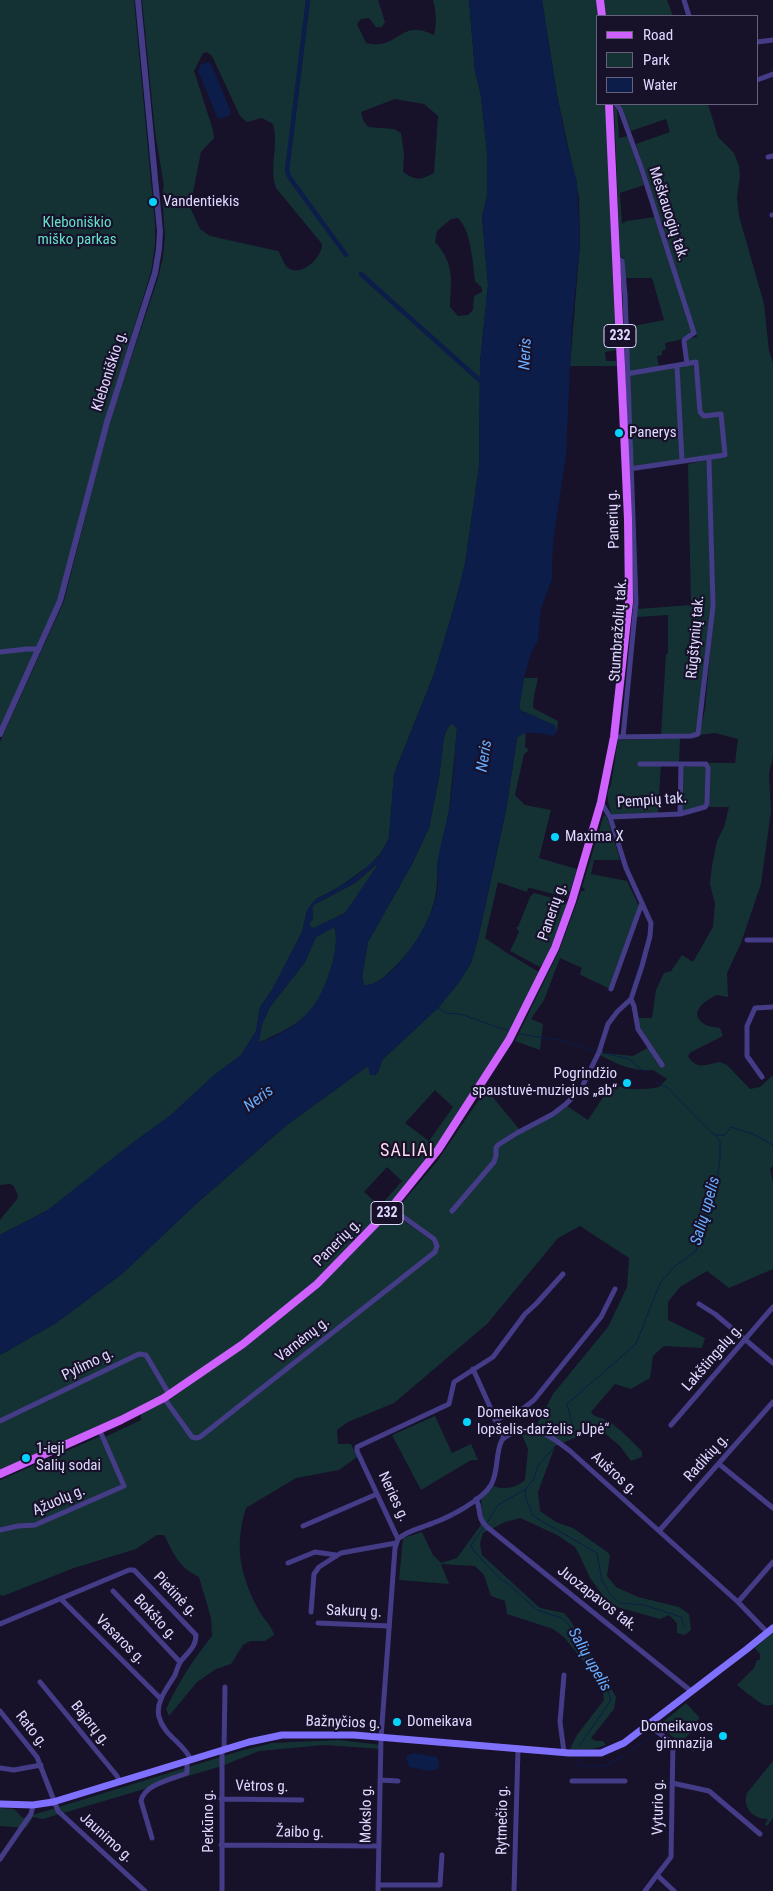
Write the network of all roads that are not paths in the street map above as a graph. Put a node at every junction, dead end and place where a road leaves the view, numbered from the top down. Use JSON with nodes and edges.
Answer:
{"nodes":[{"id":1,"x":138,"y":0,"type":"edge"},
{"id":2,"x":600,"y":0,"type":"edge"},
{"id":3,"x":684,"y":0,"type":"edge"},
{"id":4,"x":602,"y":15,"type":"edge"},
{"id":5,"x":689,"y":15,"type":"edge"},
{"id":6,"x":773,"y":40,"type":"edge"},
{"id":7,"x":758,"y":42,"type":"edge"},
{"id":8,"x":773,"y":74,"type":"edge"},
{"id":9,"x":758,"y":80,"type":"edge"},
{"id":10,"x":609,"y":105,"type":"edge"},
{"id":11,"x":617,"y":105,"type":"edge"},
{"id":12,"x":687,"y":364,"type":"junction"},
{"id":13,"x":677,"y":366,"type":"junction"},
{"id":14,"x":624,"y":374,"type":"junction"},
{"id":15,"x":709,"y":458,"type":"junction"},
{"id":16,"x":682,"y":461,"type":"junction"},
{"id":17,"x":629,"y":469,"type":"junction"},
{"id":18,"x":40,"y":650,"type":"junction"},
{"id":19,"x":0,"y":652,"type":"edge"},
{"id":20,"x":0,"y":734,"type":"edge"},
{"id":21,"x":618,"y":737,"type":"junction"},
{"id":22,"x":640,"y":764,"type":"dead end"},
{"id":23,"x":682,"y":764,"type":"junction"},
{"id":24,"x":601,"y":802,"type":"junction"},
{"id":25,"x":680,"y":814,"type":"junction"},
{"id":26,"x":610,"y":817,"type":"junction"},
{"id":27,"x":642,"y":903,"type":"junction"},
{"id":28,"x":747,"y":940,"type":"dead end"},
{"id":29,"x":773,"y":940,"type":"edge"},
{"id":30,"x":612,"y":989,"type":"dead end"},
{"id":31,"x":631,"y":999,"type":"junction"},
{"id":32,"x":773,"y":1007,"type":"edge"},
{"id":33,"x":662,"y":1065,"type":"dead end"},
{"id":34,"x":762,"y":1077,"type":"dead end"},
{"id":35,"x":391,"y":1208,"type":"junction"},
{"id":36,"x":452,"y":1211,"type":"dead end"},
{"id":37,"x":563,"y":1274,"type":"dead end"},
{"id":38,"x":615,"y":1289,"type":"dead end"},
{"id":39,"x":699,"y":1304,"type":"dead end"},
{"id":40,"x":773,"y":1307,"type":"edge"},
{"id":41,"x":746,"y":1340,"type":"junction"},
{"id":42,"x":773,"y":1363,"type":"edge"},
{"id":43,"x":473,"y":1369,"type":"junction"},
{"id":44,"x":166,"y":1396,"type":"junction"},
{"id":45,"x":773,"y":1402,"type":"edge"},
{"id":46,"x":495,"y":1420,"type":"junction"},
{"id":47,"x":0,"y":1421,"type":"edge"},
{"id":48,"x":671,"y":1425,"type":"dead end"},
{"id":49,"x":100,"y":1430,"type":"junction"},
{"id":50,"x":504,"y":1438,"type":"junction"},
{"id":51,"x":719,"y":1464,"type":"junction"},
{"id":52,"x":0,"y":1474,"type":"edge"},
{"id":53,"x":377,"y":1494,"type":"junction"},
{"id":54,"x":476,"y":1499,"type":"junction"},
{"id":55,"x":773,"y":1508,"type":"edge"},
{"id":56,"x":303,"y":1526,"type":"dead end"},
{"id":57,"x":0,"y":1530,"type":"edge"},
{"id":58,"x":659,"y":1531,"type":"junction"},
{"id":59,"x":397,"y":1541,"type":"junction"},
{"id":60,"x":336,"y":1555,"type":"junction"},
{"id":61,"x":773,"y":1562,"type":"edge"},
{"id":62,"x":288,"y":1563,"type":"dead end"},
{"id":63,"x":112,"y":1591,"type":"dead end"},
{"id":64,"x":61,"y":1599,"type":"junction"},
{"id":65,"x":738,"y":1602,"type":"junction"},
{"id":66,"x":311,"y":1612,"type":"dead end"},
{"id":67,"x":318,"y":1623,"type":"dead end"},
{"id":68,"x":0,"y":1624,"type":"edge"},
{"id":69,"x":389,"y":1626,"type":"junction"},
{"id":70,"x":771,"y":1630,"type":"edge"},
{"id":71,"x":180,"y":1662,"type":"junction"},
{"id":72,"x":564,"y":1676,"type":"dead end"},
{"id":73,"x":40,"y":1682,"type":"dead end"},
{"id":74,"x":225,"y":1687,"type":"dead end"},
{"id":75,"x":692,"y":1692,"type":"junction"},
{"id":76,"x":161,"y":1699,"type":"junction"},
{"id":77,"x":0,"y":1712,"type":"edge"},
{"id":78,"x":649,"y":1724,"type":"junction"},
{"id":79,"x":381,"y":1738,"type":"junction"},
{"id":80,"x":518,"y":1749,"type":"junction"},
{"id":81,"x":223,"y":1750,"type":"junction"},
{"id":82,"x":564,"y":1752,"type":"junction"},
{"id":83,"x":189,"y":1761,"type":"junction"},
{"id":84,"x":41,"y":1765,"type":"junction"},
{"id":85,"x":0,"y":1768,"type":"edge"},
{"id":86,"x":380,"y":1780,"type":"junction"},
{"id":87,"x":398,"y":1781,"type":"dead end"},
{"id":88,"x":572,"y":1781,"type":"dead end"},
{"id":89,"x":624,"y":1781,"type":"dead end"},
{"id":90,"x":120,"y":1782,"type":"junction"},
{"id":91,"x":672,"y":1783,"type":"junction"},
{"id":92,"x":221,"y":1799,"type":"junction"},
{"id":93,"x":302,"y":1800,"type":"dead end"},
{"id":94,"x":53,"y":1802,"type":"junction"},
{"id":95,"x":0,"y":1804,"type":"edge"},
{"id":96,"x":33,"y":1805,"type":"junction"},
{"id":97,"x":760,"y":1834,"type":"dead end"},
{"id":98,"x":152,"y":1838,"type":"dead end"},
{"id":99,"x":222,"y":1845,"type":"junction"},
{"id":100,"x":378,"y":1846,"type":"junction"},
{"id":101,"x":442,"y":1855,"type":"dead end"},
{"id":102,"x":0,"y":1859,"type":"edge"},
{"id":103,"x":657,"y":1875,"type":"junction"},
{"id":104,"x":378,"y":1888,"type":"edge"},
{"id":105,"x":145,"y":1891,"type":"edge"},
{"id":106,"x":222,"y":1891,"type":"edge"},
{"id":107,"x":514,"y":1891,"type":"edge"},
{"id":108,"x":645,"y":1891,"type":"edge"},
{"id":109,"x":674,"y":1891,"type":"edge"}],
"edges":[{"from":1,"to":18,"type":"street","name":"Kleboniškio g."},
{"from":2,"to":4,"type":"main road"},
{"from":3,"to":5,"type":"street"},
{"from":6,"to":7,"type":"street"},
{"from":8,"to":9,"type":"street"},
{"from":10,"to":14,"type":"main road","name":"Panerių g.","number":"232"},
{"from":11,"to":12,"type":"street","name":"Meškauogių tak."},
{"from":12,"to":13,"type":"street"},
{"from":12,"to":15,"type":"street"},
{"from":13,"to":14,"type":"street"},
{"from":13,"to":16,"type":"street"},
{"from":14,"to":17,"type":"main road","name":"Panerių g.","number":"232"},
{"from":15,"to":16,"type":"street"},
{"from":15,"to":21,"type":"street","name":"Rūgštynių tak."},
{"from":16,"to":17,"type":"street"},
{"from":17,"to":21,"type":"main road","name":"Panerių g.","number":"232"},
{"from":18,"to":19,"type":"street"},
{"from":18,"to":20,"type":"street","name":"Kleboniškio g."},
{"from":21,"to":24,"type":"main road","name":"Panerių g.","number":"232"},
{"from":22,"to":23,"type":"street","name":"Pempių tak."},
{"from":23,"to":25,"type":"street"},
{"from":23,"to":25,"type":"street","name":"Pempių tak."},
{"from":24,"to":26,"type":"street"},
{"from":24,"to":35,"type":"main road","name":"Panerių g.","number":"232"},
{"from":25,"to":26,"type":"street","name":"Pempių tak."},
{"from":26,"to":27,"type":"street"},
{"from":27,"to":30,"type":"street"},
{"from":27,"to":31,"type":"street"},
{"from":28,"to":29,"type":"street"},
{"from":31,"to":33,"type":"street"},
{"from":31,"to":36,"type":"street"},
{"from":32,"to":34,"type":"street"},
{"from":35,"to":44,"type":"main road","name":"Panerių g.","number":"232"},
{"from":35,"to":44,"type":"street","name":"Varnėnų g."},
{"from":37,"to":43,"type":"street","name":"Neries g."},
{"from":38,"to":46,"type":"street"},
{"from":39,"to":41,"type":"street"},
{"from":40,"to":41,"type":"street","name":"Lakštingalų g."},
{"from":41,"to":42,"type":"street"},
{"from":41,"to":48,"type":"street","name":"Lakštingalų g."},
{"from":43,"to":46,"type":"street"},
{"from":43,"to":53,"type":"street","name":"Neries g."},
{"from":44,"to":47,"type":"street","name":"Pylimo g."},
{"from":44,"to":49,"type":"main road","name":"Panerių g.","number":"232"},
{"from":45,"to":51,"type":"street","name":"Radikių g."},
{"from":46,"to":50,"type":"street"},
{"from":49,"to":52,"type":"main road","name":"Panerių g.","number":"232"},
{"from":49,"to":57,"type":"street","name":"Ąžuolų g."},
{"from":50,"to":54,"type":"street"},
{"from":50,"to":58,"type":"street","name":"Aušros g."},
{"from":51,"to":55,"type":"street"},
{"from":51,"to":58,"type":"street","name":"Radikių g."},
{"from":53,"to":56,"type":"street"},
{"from":53,"to":59,"type":"street","name":"Neries g."},
{"from":54,"to":59,"type":"street"},
{"from":54,"to":75,"type":"street","name":"Juozapavos tak."},
{"from":58,"to":65,"type":"street","name":"Aušros g."},
{"from":59,"to":60,"type":"street"},
{"from":59,"to":69,"type":"street","name":"Neries g."},
{"from":60,"to":62,"type":"street"},
{"from":60,"to":66,"type":"street"},
{"from":61,"to":65,"type":"street"},
{"from":63,"to":71,"type":"street","name":"Bokšto g."},
{"from":64,"to":68,"type":"street","name":"Pietinė g."},
{"from":64,"to":71,"type":"street","name":"Pietinė g."},
{"from":64,"to":76,"type":"street","name":"Vasaros g."},
{"from":65,"to":70,"type":"street","name":"Aušros g."},
{"from":67,"to":69,"type":"street","name":"Sakurų g."},
{"from":69,"to":79,"type":"street","name":"Neries g."},
{"from":70,"to":75,"type":"main road","name":"Bažnyčios g."},
{"from":71,"to":76,"type":"street","name":"Pietinė g."},
{"from":72,"to":82,"type":"street"},
{"from":73,"to":90,"type":"street","name":"Bajorų g."},
{"from":74,"to":81,"type":"street","name":"Perkūno g."},
{"from":75,"to":78,"type":"main road","name":"Bažnyčios g."},
{"from":76,"to":83,"type":"street","name":"Pietinė g."},
{"from":77,"to":84,"type":"street","name":"Rato g."},
{"from":78,"to":82,"type":"main road","name":"Bažnyčios g."},
{"from":78,"to":91,"type":"street","name":"Vyturio g."},
{"from":79,"to":80,"type":"main road","name":"Bažnyčios g."},
{"from":79,"to":81,"type":"main road","name":"Bažnyčios g."},
{"from":79,"to":86,"type":"street","name":"Mokslo g."},
{"from":80,"to":82,"type":"main road","name":"Bažnyčios g."},
{"from":80,"to":107,"type":"street","name":"Rytmečio g."},
{"from":81,"to":83,"type":"main road","name":"Bažnyčios g."},
{"from":81,"to":92,"type":"street","name":"Perkūno g."},
{"from":83,"to":90,"type":"main road","name":"Bažnyčios g."},
{"from":83,"to":98,"type":"street"},
{"from":84,"to":85,"type":"street","name":"Rato g."},
{"from":84,"to":94,"type":"street","name":"Rato g."},
{"from":86,"to":87,"type":"street"},
{"from":86,"to":100,"type":"street","name":"Mokslo g."},
{"from":88,"to":89,"type":"street"},
{"from":90,"to":94,"type":"main road","name":"Bažnyčios g."},
{"from":91,"to":97,"type":"street"},
{"from":91,"to":103,"type":"street","name":"Vyturio g."},
{"from":92,"to":93,"type":"street","name":"Vėtros g."},
{"from":92,"to":99,"type":"street","name":"Perkūno g."},
{"from":94,"to":96,"type":"main road","name":"Bažnyčios g."},
{"from":94,"to":105,"type":"street","name":"Jaunimo g."},
{"from":95,"to":96,"type":"main road","name":"Bažnyčios g."},
{"from":96,"to":102,"type":"street"},
{"from":99,"to":100,"type":"street","name":"Žaibo g."},
{"from":99,"to":106,"type":"street","name":"Perkūno g."},
{"from":100,"to":104,"type":"street","name":"Mokslo g."},
{"from":101,"to":104,"type":"street"},
{"from":103,"to":108,"type":"street"},
{"from":103,"to":109,"type":"street"}]}
